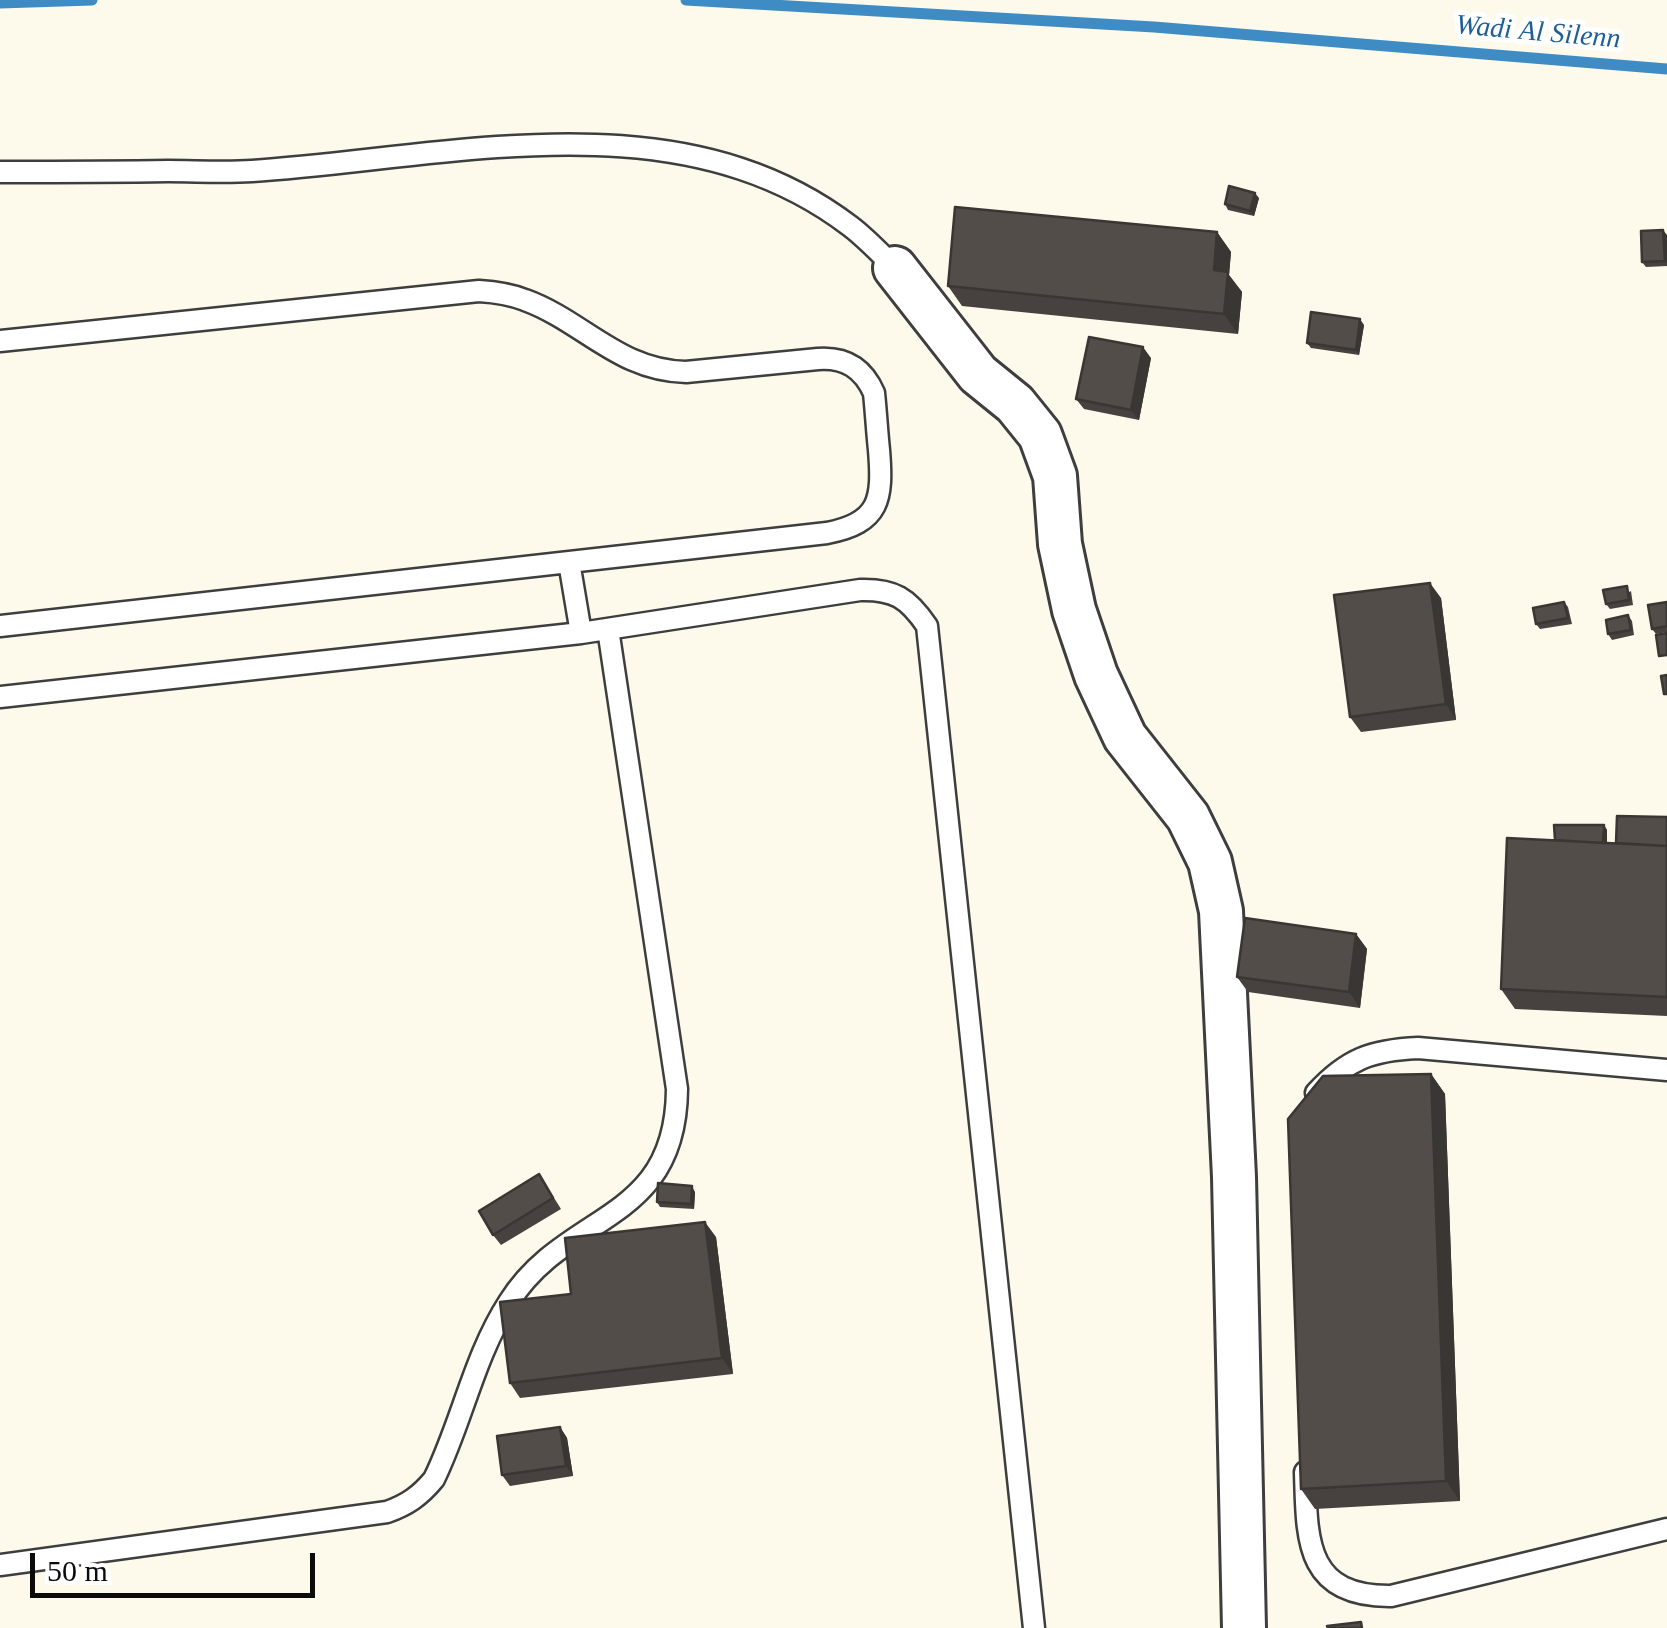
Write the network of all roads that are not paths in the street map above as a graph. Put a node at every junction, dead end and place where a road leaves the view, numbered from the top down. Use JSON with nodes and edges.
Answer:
{"nodes":[{"id":1,"x":0,"y":172,"type":"edge"},
{"id":2,"x":895,"y":268,"type":"joint"},
{"id":3,"x":0,"y":341,"type":"edge"},
{"id":4,"x":569,"y":562,"type":"junction"},
{"id":5,"x":0,"y":626,"type":"edge"},
{"id":6,"x":608,"y":629,"type":"junction"},
{"id":7,"x":581,"y":633,"type":"junction"},
{"id":8,"x":0,"y":698,"type":"edge"},
{"id":9,"x":1667,"y":1070,"type":"edge"},
{"id":10,"x":1306,"y":1110,"type":"edge"},
{"id":11,"x":1304,"y":1443,"type":"edge"},
{"id":12,"x":1667,"y":1529,"type":"edge"},
{"id":13,"x":0,"y":1565,"type":"edge"},
{"id":14,"x":1034,"y":1628,"type":"edge"},
{"id":15,"x":1244,"y":1628,"type":"edge"}],
"edges":[{"from":1,"to":2,"type":"lane"},
{"from":2,"to":15,"type":"street"},
{"from":3,"to":4,"type":"lane"},
{"from":4,"to":5,"type":"lane"},
{"from":4,"to":7,"type":"lane"},
{"from":6,"to":7,"type":"lane"},
{"from":6,"to":13,"type":"lane"},
{"from":6,"to":14,"type":"lane"},
{"from":7,"to":8,"type":"lane"},
{"from":9,"to":10,"type":"lane"},
{"from":11,"to":12,"type":"lane"}]}
